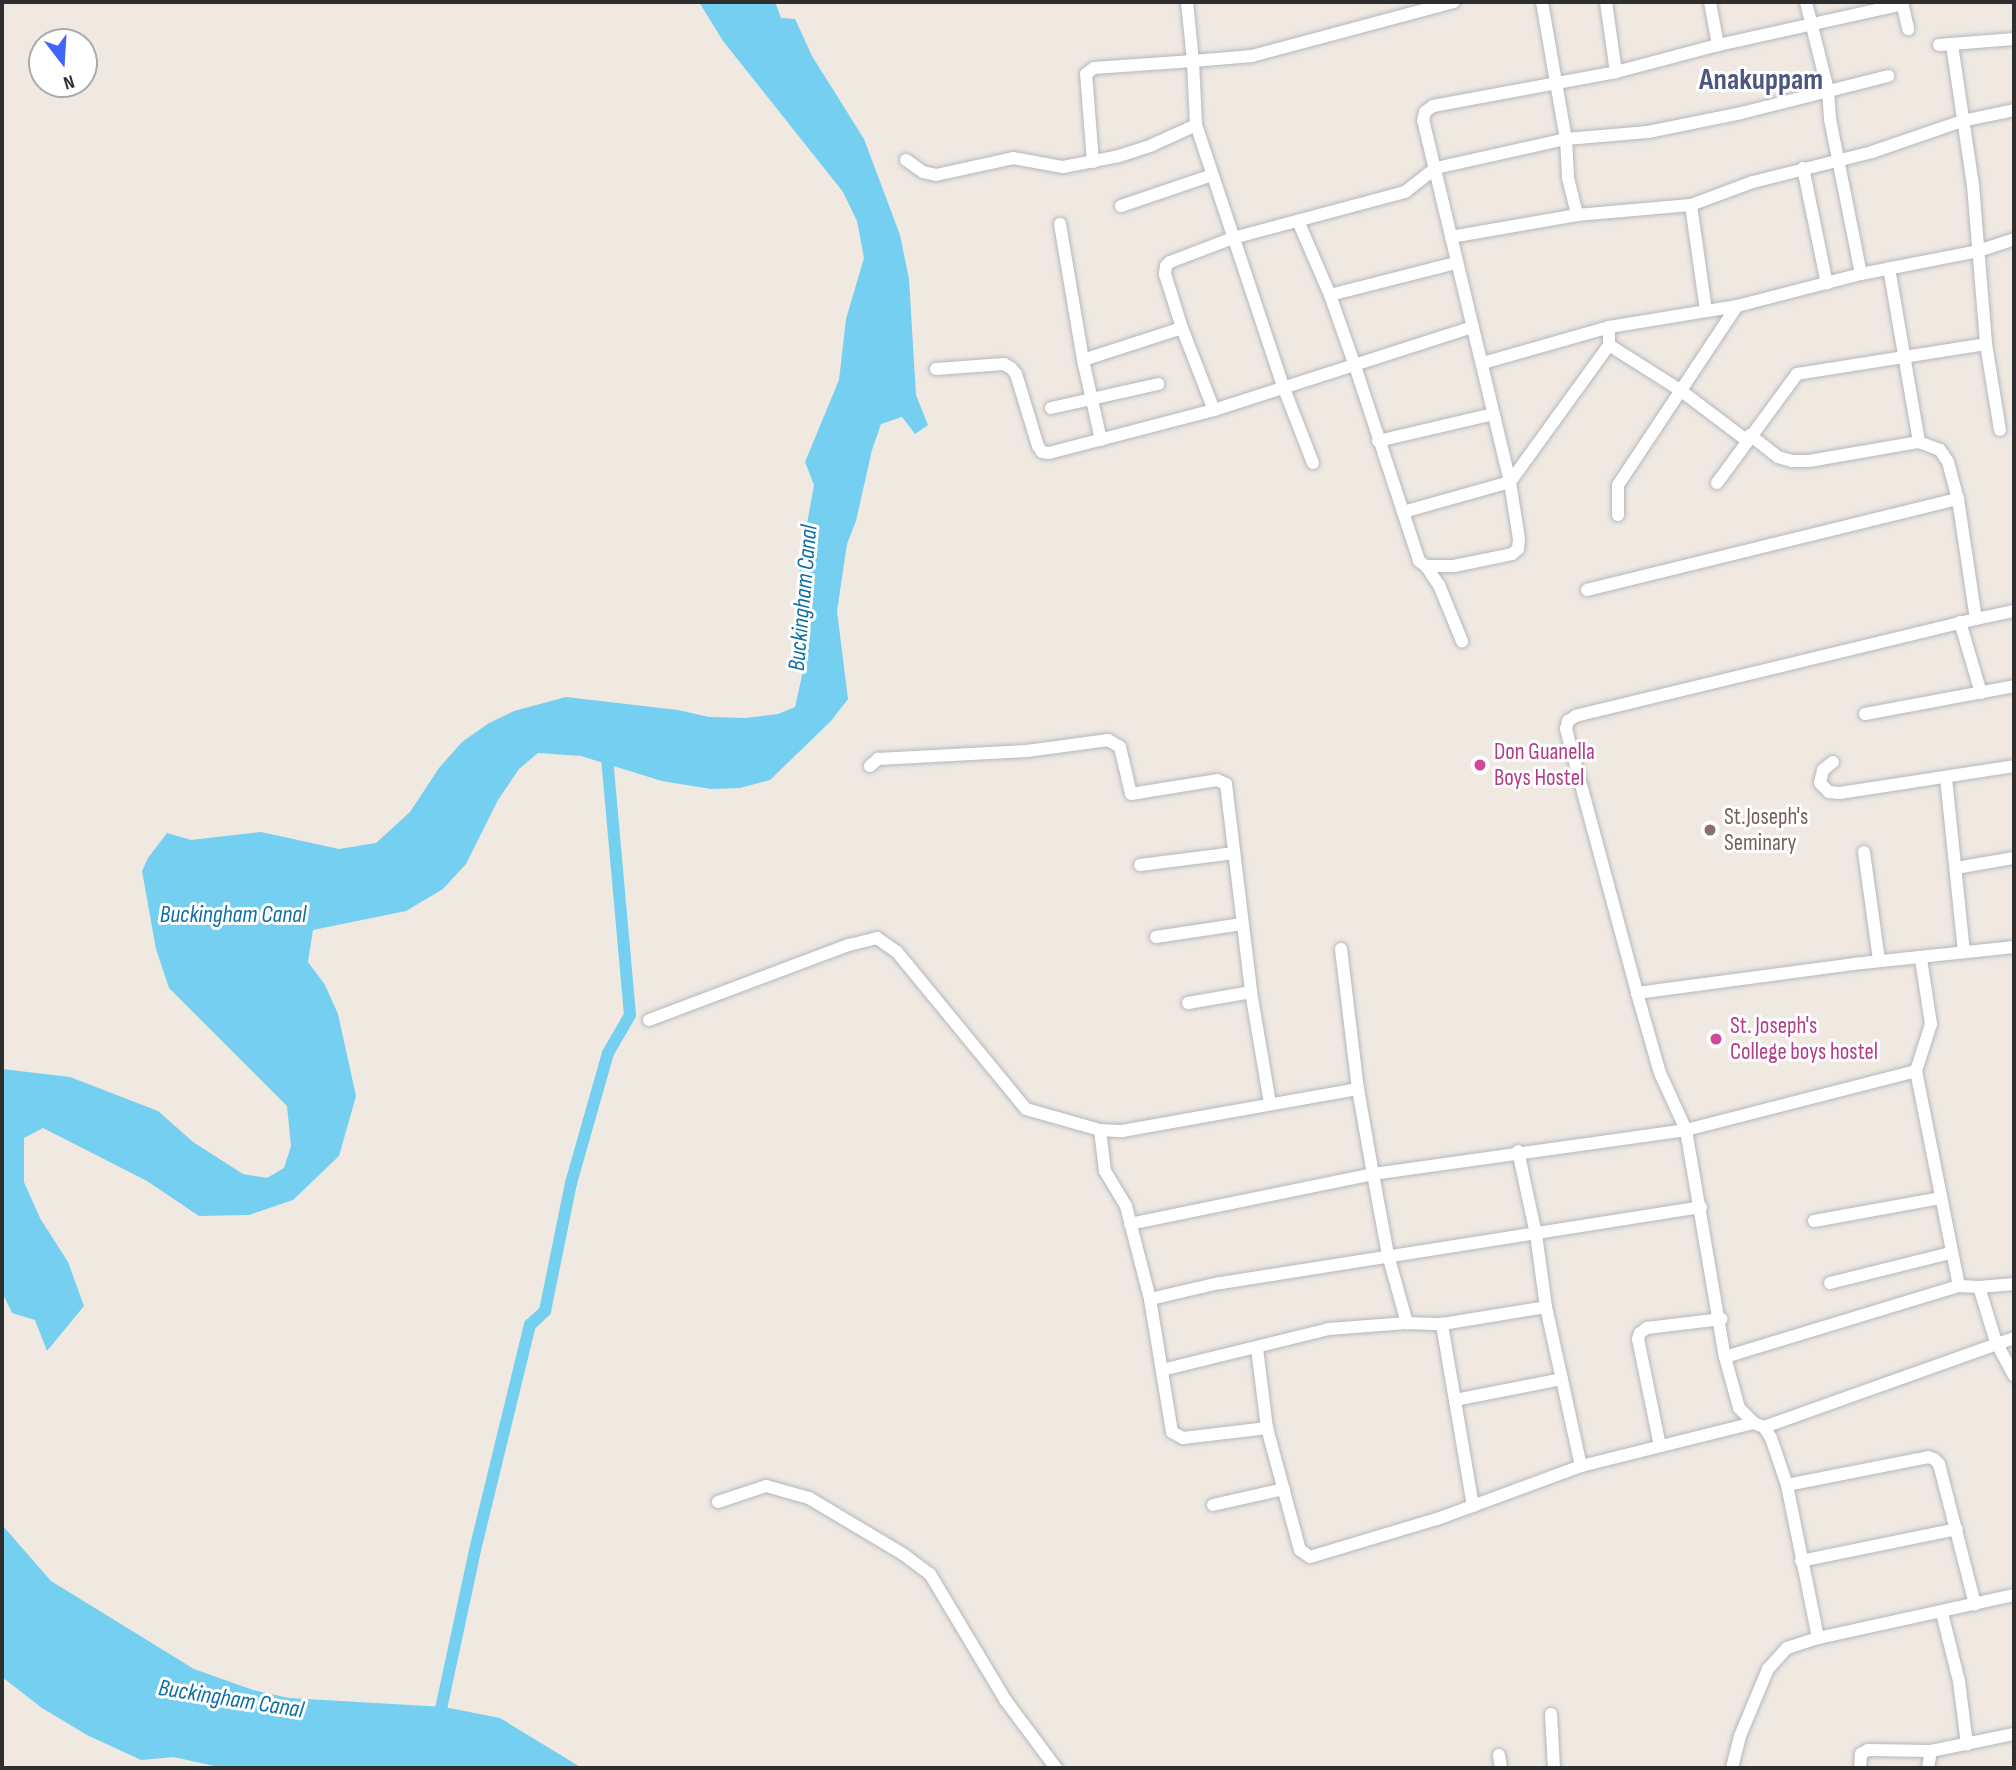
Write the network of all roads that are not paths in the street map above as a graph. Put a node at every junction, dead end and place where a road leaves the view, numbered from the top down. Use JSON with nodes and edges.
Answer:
{"nodes":[{"id":1,"x":1187,"y":2,"type":"edge"},
{"id":2,"x":1454,"y":2,"type":"edge"},
{"id":3,"x":1542,"y":2,"type":"edge"},
{"id":4,"x":1606,"y":2,"type":"edge"},
{"id":5,"x":1710,"y":2,"type":"edge"},
{"id":6,"x":1806,"y":2,"type":"edge"},
{"id":7,"x":1902,"y":3,"type":"edge"},
{"id":8,"x":1811,"y":24,"type":"junction"},
{"id":9,"x":1908,"y":29,"type":"dead end"},
{"id":10,"x":2014,"y":39,"type":"edge"},
{"id":11,"x":1718,"y":45,"type":"junction"},
{"id":12,"x":1193,"y":61,"type":"junction"},
{"id":13,"x":1616,"y":72,"type":"junction"},
{"id":14,"x":1888,"y":76,"type":"dead end"},
{"id":15,"x":1555,"y":83,"type":"junction"},
{"id":16,"x":1828,"y":90,"type":"junction"},
{"id":17,"x":2014,"y":110,"type":"edge"},
{"id":18,"x":1962,"y":121,"type":"junction"},
{"id":19,"x":1196,"y":125,"type":"junction"},
{"id":20,"x":1566,"y":139,"type":"junction"},
{"id":21,"x":1837,"y":159,"type":"junction"},
{"id":22,"x":906,"y":160,"type":"dead end"},
{"id":23,"x":1093,"y":162,"type":"junction"},
{"id":24,"x":1436,"y":168,"type":"junction"},
{"id":25,"x":1803,"y":168,"type":"junction"},
{"id":26,"x":1212,"y":175,"type":"junction"},
{"id":27,"x":1691,"y":205,"type":"junction"},
{"id":28,"x":1121,"y":206,"type":"dead end"},
{"id":29,"x":1577,"y":215,"type":"junction"},
{"id":30,"x":1298,"y":221,"type":"junction"},
{"id":31,"x":1060,"y":224,"type":"dead end"},
{"id":32,"x":1451,"y":237,"type":"junction"},
{"id":33,"x":1233,"y":238,"type":"junction"},
{"id":34,"x":2014,"y":239,"type":"edge"},
{"id":35,"x":1978,"y":251,"type":"junction"},
{"id":36,"x":1456,"y":263,"type":"junction"},
{"id":37,"x":1889,"y":268,"type":"junction"},
{"id":38,"x":1861,"y":274,"type":"junction"},
{"id":39,"x":1827,"y":284,"type":"junction"},
{"id":40,"x":1330,"y":295,"type":"junction"},
{"id":41,"x":1737,"y":306,"type":"junction"},
{"id":42,"x":1706,"y":310,"type":"junction"},
{"id":43,"x":1473,"y":327,"type":"junction"},
{"id":44,"x":1609,"y":327,"type":"junction"},
{"id":45,"x":1182,"y":328,"type":"junction"},
{"id":46,"x":1986,"y":344,"type":"junction"},
{"id":47,"x":1609,"y":345,"type":"junction"},
{"id":48,"x":1904,"y":355,"type":"junction"},
{"id":49,"x":1083,"y":360,"type":"junction"},
{"id":50,"x":1483,"y":363,"type":"junction"},
{"id":51,"x":1355,"y":366,"type":"junction"},
{"id":52,"x":936,"y":369,"type":"dead end"},
{"id":53,"x":1158,"y":384,"type":"dead end"},
{"id":54,"x":1283,"y":386,"type":"junction"},
{"id":55,"x":1681,"y":390,"type":"junction"},
{"id":56,"x":1092,"y":399,"type":"junction"},
{"id":57,"x":1051,"y":408,"type":"dead end"},
{"id":58,"x":1214,"y":410,"type":"junction"},
{"id":59,"x":1493,"y":414,"type":"junction"},
{"id":60,"x":2000,"y":430,"type":"dead end"},
{"id":61,"x":1748,"y":438,"type":"junction"},
{"id":62,"x":1101,"y":440,"type":"junction"},
{"id":63,"x":1378,"y":441,"type":"junction"},
{"id":64,"x":1919,"y":442,"type":"junction"},
{"id":65,"x":1313,"y":463,"type":"dead end"},
{"id":66,"x":1510,"y":482,"type":"junction"},
{"id":67,"x":1717,"y":483,"type":"dead end"},
{"id":68,"x":1958,"y":499,"type":"junction"},
{"id":69,"x":1403,"y":512,"type":"junction"},
{"id":70,"x":1618,"y":515,"type":"dead end"},
{"id":71,"x":1426,"y":566,"type":"junction"},
{"id":72,"x":1587,"y":590,"type":"dead end"},
{"id":73,"x":2014,"y":611,"type":"edge"},
{"id":74,"x":1976,"y":619,"type":"junction"},
{"id":75,"x":1959,"y":622,"type":"junction"},
{"id":76,"x":1462,"y":641,"type":"dead end"},
{"id":77,"x":2014,"y":686,"type":"edge"},
{"id":78,"x":1981,"y":694,"type":"junction"},
{"id":79,"x":1865,"y":714,"type":"dead end"},
{"id":80,"x":1833,"y":762,"type":"dead end"},
{"id":81,"x":870,"y":766,"type":"dead end"},
{"id":82,"x":2014,"y":766,"type":"edge"},
{"id":83,"x":1947,"y":778,"type":"junction"},
{"id":84,"x":1864,"y":852,"type":"dead end"},
{"id":85,"x":1234,"y":853,"type":"junction"},
{"id":86,"x":2014,"y":858,"type":"edge"},
{"id":87,"x":1140,"y":865,"type":"dead end"},
{"id":88,"x":1956,"y":868,"type":"junction"},
{"id":89,"x":1242,"y":923,"type":"junction"},
{"id":90,"x":1156,"y":937,"type":"dead end"},
{"id":91,"x":2014,"y":947,"type":"edge"},
{"id":92,"x":1341,"y":949,"type":"dead end"},
{"id":93,"x":1965,"y":952,"type":"junction"},
{"id":94,"x":1921,"y":958,"type":"junction"},
{"id":95,"x":1879,"y":960,"type":"junction"},
{"id":96,"x":1251,"y":992,"type":"junction"},
{"id":97,"x":1637,"y":993,"type":"junction"},
{"id":98,"x":1188,"y":1003,"type":"dead end"},
{"id":99,"x":649,"y":1020,"type":"dead end"},
{"id":100,"x":1916,"y":1071,"type":"junction"},
{"id":101,"x":1359,"y":1088,"type":"junction"},
{"id":102,"x":1270,"y":1103,"type":"junction"},
{"id":103,"x":1100,"y":1130,"type":"junction"},
{"id":104,"x":1686,"y":1130,"type":"junction"},
{"id":105,"x":1518,"y":1151,"type":"junction"},
{"id":106,"x":1373,"y":1174,"type":"junction"},
{"id":107,"x":1940,"y":1198,"type":"junction"},
{"id":108,"x":1701,"y":1207,"type":"junction"},
{"id":109,"x":1814,"y":1221,"type":"dead end"},
{"id":110,"x":1130,"y":1224,"type":"junction"},
{"id":111,"x":1536,"y":1234,"type":"junction"},
{"id":112,"x":1950,"y":1253,"type":"junction"},
{"id":113,"x":1388,"y":1255,"type":"junction"},
{"id":114,"x":1830,"y":1283,"type":"dead end"},
{"id":115,"x":2014,"y":1284,"type":"edge"},
{"id":116,"x":1959,"y":1286,"type":"junction"},
{"id":117,"x":1979,"y":1287,"type":"junction"},
{"id":118,"x":1150,"y":1300,"type":"junction"},
{"id":119,"x":1546,"y":1307,"type":"junction"},
{"id":120,"x":1721,"y":1319,"type":"junction"},
{"id":121,"x":1407,"y":1322,"type":"junction"},
{"id":122,"x":1442,"y":1324,"type":"junction"},
{"id":123,"x":2014,"y":1338,"type":"edge"},
{"id":124,"x":1996,"y":1342,"type":"junction"},
{"id":125,"x":1257,"y":1348,"type":"junction"},
{"id":126,"x":1725,"y":1357,"type":"junction"},
{"id":127,"x":1162,"y":1370,"type":"junction"},
{"id":128,"x":2014,"y":1376,"type":"edge"},
{"id":129,"x":1562,"y":1380,"type":"junction"},
{"id":130,"x":1455,"y":1400,"type":"junction"},
{"id":131,"x":1759,"y":1425,"type":"junction"},
{"id":132,"x":1267,"y":1428,"type":"junction"},
{"id":133,"x":1660,"y":1446,"type":"junction"},
{"id":134,"x":1581,"y":1466,"type":"junction"},
{"id":135,"x":1787,"y":1485,"type":"junction"},
{"id":136,"x":1284,"y":1489,"type":"junction"},
{"id":137,"x":719,"y":1502,"type":"dead end"},
{"id":138,"x":1213,"y":1505,"type":"dead end"},
{"id":139,"x":1473,"y":1506,"type":"junction"},
{"id":140,"x":1956,"y":1528,"type":"junction"},
{"id":141,"x":1801,"y":1561,"type":"junction"},
{"id":142,"x":2014,"y":1595,"type":"edge"},
{"id":143,"x":1975,"y":1604,"type":"junction"},
{"id":144,"x":1942,"y":1613,"type":"junction"},
{"id":145,"x":1818,"y":1638,"type":"junction"},
{"id":146,"x":1551,"y":1714,"type":"dead end"},
{"id":147,"x":2014,"y":1734,"type":"edge"},
{"id":148,"x":1967,"y":1744,"type":"junction"},
{"id":149,"x":1931,"y":1751,"type":"junction"},
{"id":150,"x":1056,"y":1768,"type":"edge"},
{"id":151,"x":1554,"y":1768,"type":"edge"},
{"id":152,"x":1732,"y":1768,"type":"edge"},
{"id":153,"x":1860,"y":1768,"type":"edge"},
{"id":154,"x":1928,"y":1768,"type":"edge"}],
"edges":[{"from":1,"to":12,"type":"street"},
{"from":2,"to":12,"type":"street"},
{"from":3,"to":15,"type":"street"},
{"from":4,"to":13,"type":"street"},
{"from":5,"to":11,"type":"street"},
{"from":6,"to":8,"type":"street"},
{"from":7,"to":8,"type":"street"},
{"from":7,"to":9,"type":"street"},
{"from":8,"to":11,"type":"street"},
{"from":8,"to":16,"type":"street"},
{"from":10,"to":18,"type":"street"},
{"from":11,"to":13,"type":"street"},
{"from":12,"to":19,"type":"street"},
{"from":12,"to":23,"type":"street"},
{"from":13,"to":15,"type":"street"},
{"from":14,"to":16,"type":"street"},
{"from":15,"to":20,"type":"street"},
{"from":15,"to":24,"type":"street"},
{"from":16,"to":20,"type":"street"},
{"from":16,"to":21,"type":"street"},
{"from":17,"to":18,"type":"street"},
{"from":18,"to":21,"type":"street"},
{"from":18,"to":35,"type":"street"},
{"from":19,"to":23,"type":"street"},
{"from":19,"to":26,"type":"street"},
{"from":20,"to":24,"type":"street"},
{"from":20,"to":29,"type":"street"},
{"from":21,"to":25,"type":"street"},
{"from":21,"to":38,"type":"street"},
{"from":22,"to":23,"type":"street"},
{"from":24,"to":30,"type":"street"},
{"from":24,"to":32,"type":"street"},
{"from":25,"to":27,"type":"street"},
{"from":25,"to":39,"type":"street"},
{"from":26,"to":28,"type":"street"},
{"from":26,"to":33,"type":"street"},
{"from":27,"to":29,"type":"street"},
{"from":27,"to":42,"type":"street"},
{"from":29,"to":32,"type":"street"},
{"from":30,"to":33,"type":"street"},
{"from":30,"to":40,"type":"street"},
{"from":31,"to":49,"type":"street"},
{"from":32,"to":36,"type":"street"},
{"from":33,"to":45,"type":"street"},
{"from":33,"to":54,"type":"street"},
{"from":34,"to":35,"type":"street"},
{"from":35,"to":37,"type":"street"},
{"from":35,"to":46,"type":"street"},
{"from":36,"to":40,"type":"street"},
{"from":36,"to":43,"type":"street"},
{"from":37,"to":38,"type":"street"},
{"from":37,"to":48,"type":"street"},
{"from":38,"to":39,"type":"street"},
{"from":39,"to":41,"type":"street"},
{"from":40,"to":51,"type":"street"},
{"from":41,"to":42,"type":"street"},
{"from":41,"to":55,"type":"street"},
{"from":42,"to":44,"type":"street"},
{"from":43,"to":50,"type":"street"},
{"from":43,"to":51,"type":"street"},
{"from":44,"to":47,"type":"street"},
{"from":44,"to":50,"type":"street"},
{"from":45,"to":49,"type":"street"},
{"from":45,"to":58,"type":"street"},
{"from":46,"to":48,"type":"street"},
{"from":46,"to":60,"type":"street"},
{"from":47,"to":55,"type":"street"},
{"from":47,"to":66,"type":"street"},
{"from":48,"to":61,"type":"street"},
{"from":48,"to":64,"type":"street"},
{"from":49,"to":56,"type":"street"},
{"from":50,"to":59,"type":"street"},
{"from":51,"to":54,"type":"street"},
{"from":51,"to":63,"type":"street"},
{"from":52,"to":62,"type":"street"},
{"from":53,"to":56,"type":"street"},
{"from":54,"to":58,"type":"street"},
{"from":54,"to":65,"type":"street"},
{"from":55,"to":61,"type":"street"},
{"from":55,"to":70,"type":"street"},
{"from":56,"to":57,"type":"street"},
{"from":56,"to":62,"type":"street"},
{"from":58,"to":62,"type":"street"},
{"from":59,"to":63,"type":"street"},
{"from":59,"to":66,"type":"street"},
{"from":61,"to":64,"type":"street"},
{"from":61,"to":67,"type":"street"},
{"from":63,"to":69,"type":"street"},
{"from":64,"to":68,"type":"street"},
{"from":66,"to":69,"type":"street"},
{"from":66,"to":71,"type":"street"},
{"from":68,"to":72,"type":"street"},
{"from":68,"to":74,"type":"street"},
{"from":69,"to":71,"type":"street"},
{"from":71,"to":76,"type":"street"},
{"from":73,"to":74,"type":"street"},
{"from":74,"to":75,"type":"street"},
{"from":75,"to":78,"type":"street"},
{"from":75,"to":97,"type":"street"},
{"from":77,"to":78,"type":"street"},
{"from":78,"to":79,"type":"street"},
{"from":80,"to":83,"type":"street"},
{"from":81,"to":85,"type":"street"},
{"from":82,"to":83,"type":"street"},
{"from":83,"to":88,"type":"street"},
{"from":84,"to":95,"type":"street"},
{"from":85,"to":87,"type":"street"},
{"from":85,"to":89,"type":"street"},
{"from":86,"to":88,"type":"street"},
{"from":88,"to":93,"type":"street"},
{"from":89,"to":90,"type":"street"},
{"from":89,"to":96,"type":"street"},
{"from":91,"to":93,"type":"street"},
{"from":92,"to":101,"type":"street"},
{"from":93,"to":94,"type":"street"},
{"from":94,"to":95,"type":"street"},
{"from":94,"to":100,"type":"street"},
{"from":95,"to":97,"type":"street"},
{"from":96,"to":98,"type":"street"},
{"from":96,"to":102,"type":"street"},
{"from":97,"to":104,"type":"street"},
{"from":99,"to":103,"type":"street"},
{"from":100,"to":104,"type":"street"},
{"from":100,"to":107,"type":"street"},
{"from":101,"to":102,"type":"street"},
{"from":101,"to":106,"type":"street"},
{"from":102,"to":103,"type":"street"},
{"from":103,"to":110,"type":"street"},
{"from":104,"to":105,"type":"street"},
{"from":104,"to":108,"type":"street"},
{"from":105,"to":106,"type":"street"},
{"from":105,"to":111,"type":"street"},
{"from":106,"to":110,"type":"street"},
{"from":106,"to":113,"type":"street"},
{"from":107,"to":109,"type":"street"},
{"from":107,"to":112,"type":"street"},
{"from":108,"to":111,"type":"street"},
{"from":108,"to":120,"type":"street"},
{"from":110,"to":118,"type":"street"},
{"from":111,"to":113,"type":"street"},
{"from":111,"to":119,"type":"street"},
{"from":112,"to":114,"type":"street"},
{"from":112,"to":116,"type":"street"},
{"from":113,"to":118,"type":"street"},
{"from":113,"to":121,"type":"street"},
{"from":115,"to":117,"type":"street"},
{"from":116,"to":117,"type":"street"},
{"from":116,"to":126,"type":"street"},
{"from":117,"to":124,"type":"street"},
{"from":118,"to":127,"type":"street"},
{"from":119,"to":122,"type":"street"},
{"from":119,"to":129,"type":"street"},
{"from":120,"to":126,"type":"street"},
{"from":120,"to":133,"type":"street"},
{"from":121,"to":122,"type":"street"},
{"from":121,"to":125,"type":"street"},
{"from":122,"to":130,"type":"street"},
{"from":123,"to":124,"type":"street"},
{"from":124,"to":128,"type":"street"},
{"from":124,"to":131,"type":"street"},
{"from":125,"to":127,"type":"street"},
{"from":125,"to":132,"type":"street"},
{"from":126,"to":131,"type":"street"},
{"from":127,"to":132,"type":"street"},
{"from":129,"to":130,"type":"street"},
{"from":129,"to":134,"type":"street"},
{"from":130,"to":139,"type":"street"},
{"from":131,"to":133,"type":"street"},
{"from":131,"to":135,"type":"street"},
{"from":132,"to":136,"type":"street"},
{"from":133,"to":134,"type":"street"},
{"from":134,"to":139,"type":"street"},
{"from":135,"to":140,"type":"street"},
{"from":135,"to":141,"type":"street"},
{"from":136,"to":138,"type":"street"},
{"from":136,"to":139,"type":"street"},
{"from":137,"to":150,"type":"street"},
{"from":140,"to":141,"type":"street"},
{"from":140,"to":143,"type":"street"},
{"from":141,"to":145,"type":"street"},
{"from":142,"to":143,"type":"street"},
{"from":143,"to":144,"type":"street"},
{"from":144,"to":145,"type":"street"},
{"from":144,"to":148,"type":"street"},
{"from":145,"to":152,"type":"street"},
{"from":146,"to":151,"type":"street"},
{"from":147,"to":148,"type":"street"},
{"from":148,"to":149,"type":"street"},
{"from":149,"to":153,"type":"street"},
{"from":149,"to":154,"type":"street"}]}
